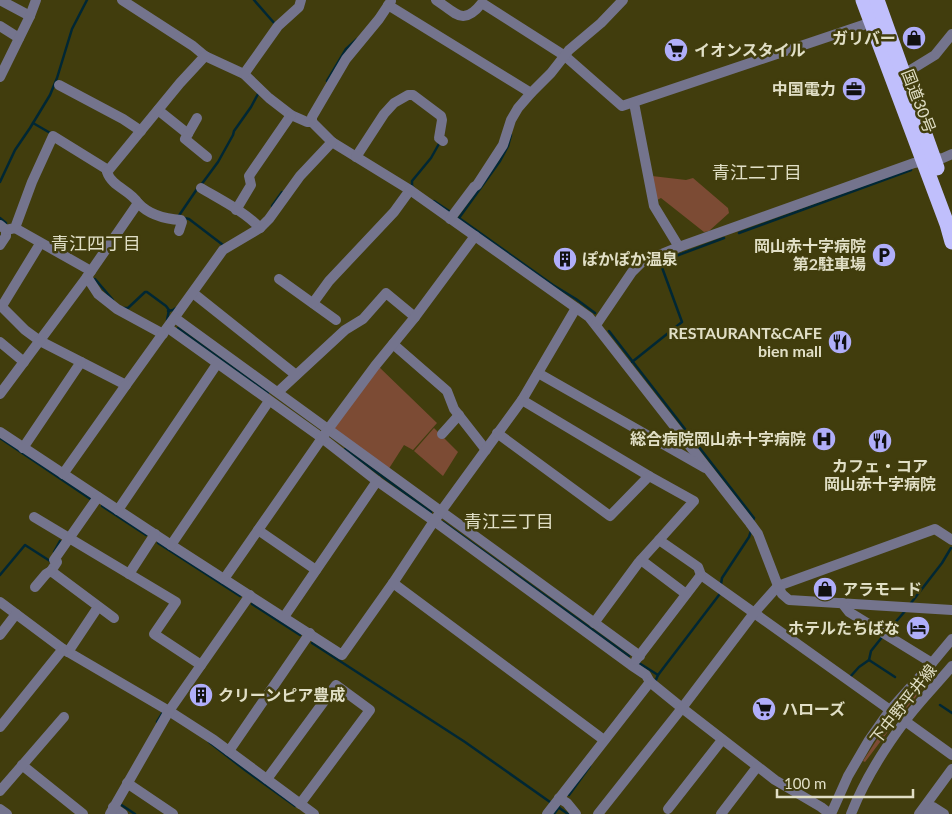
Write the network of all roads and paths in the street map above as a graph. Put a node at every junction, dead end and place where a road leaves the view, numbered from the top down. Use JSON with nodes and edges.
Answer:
{"nodes":[{"id":1,"x":0,"y":0,"type":"edge"},
{"id":2,"x":36,"y":0,"type":"edge"},
{"id":3,"x":436,"y":0,"type":"edge"},
{"id":4,"x":623,"y":0,"type":"edge"},
{"id":5,"x":863,"y":0,"type":"edge"},
{"id":6,"x":877,"y":0,"type":"edge"},
{"id":7,"x":126,"y":1,"type":"edge"},
{"id":8,"x":299,"y":1,"type":"edge"},
{"id":9,"x":483,"y":1,"type":"edge"},
{"id":10,"x":390,"y":3,"type":"edge"},
{"id":11,"x":30,"y":16,"type":"junction"},
{"id":12,"x":878,"y":20,"type":"junction"},
{"id":13,"x":0,"y":26,"type":"edge"},
{"id":14,"x":952,"y":35,"type":"edge"},
{"id":15,"x":19,"y":38,"type":"junction"},
{"id":16,"x":205,"y":56,"type":"junction"},
{"id":17,"x":567,"y":56,"type":"junction"},
{"id":18,"x":244,"y":74,"type":"junction"},
{"id":19,"x":904,"y":74,"type":"junction"},
{"id":20,"x":0,"y":77,"type":"edge"},
{"id":21,"x":59,"y":85,"type":"dead end"},
{"id":22,"x":531,"y":93,"type":"junction"},
{"id":23,"x":634,"y":103,"type":"junction"},
{"id":24,"x":158,"y":110,"type":"junction"},
{"id":25,"x":291,"y":115,"type":"junction"},
{"id":26,"x":197,"y":118,"type":"dead end"},
{"id":27,"x":312,"y":122,"type":"junction"},
{"id":28,"x":141,"y":131,"type":"junction"},
{"id":29,"x":188,"y":134,"type":"junction"},
{"id":30,"x":443,"y":141,"type":"dead end"},
{"id":31,"x":332,"y":142,"type":"junction"},
{"id":32,"x":952,"y":154,"type":"edge"},
{"id":33,"x":207,"y":157,"type":"dead end"},
{"id":34,"x":356,"y":157,"type":"junction"},
{"id":35,"x":929,"y":160,"type":"junction"},
{"id":36,"x":108,"y":170,"type":"junction"},
{"id":37,"x":201,"y":188,"type":"dead end"},
{"id":38,"x":410,"y":190,"type":"junction"},
{"id":39,"x":138,"y":203,"type":"junction"},
{"id":40,"x":236,"y":210,"type":"junction"},
{"id":41,"x":952,"y":210,"type":"edge"},
{"id":42,"x":452,"y":216,"type":"junction"},
{"id":43,"x":258,"y":226,"type":"junction"},
{"id":44,"x":7,"y":228,"type":"edge"},
{"id":45,"x":179,"y":230,"type":"dead end"},
{"id":46,"x":475,"y":236,"type":"junction"},
{"id":47,"x":952,"y":242,"type":"edge"},
{"id":48,"x":0,"y":245,"type":"edge"},
{"id":49,"x":38,"y":247,"type":"dead end"},
{"id":50,"x":679,"y":247,"type":"junction"},
{"id":51,"x":89,"y":274,"type":"junction"},
{"id":52,"x":278,"y":279,"type":"dead end"},
{"id":53,"x":192,"y":293,"type":"junction"},
{"id":54,"x":313,"y":303,"type":"junction"},
{"id":55,"x":1,"y":306,"type":"edge"},
{"id":56,"x":576,"y":308,"type":"junction"},
{"id":57,"x":415,"y":317,"type":"junction"},
{"id":58,"x":176,"y":318,"type":"junction"},
{"id":59,"x":336,"y":320,"type":"dead end"},
{"id":60,"x":596,"y":324,"type":"junction"},
{"id":61,"x":166,"y":331,"type":"junction"},
{"id":62,"x":40,"y":341,"type":"junction"},
{"id":63,"x":0,"y":342,"type":"edge"},
{"id":64,"x":393,"y":344,"type":"junction"},
{"id":65,"x":24,"y":362,"type":"junction"},
{"id":66,"x":81,"y":362,"type":"junction"},
{"id":67,"x":217,"y":364,"type":"junction"},
{"id":68,"x":538,"y":373,"type":"junction"},
{"id":69,"x":296,"y":375,"type":"junction"},
{"id":70,"x":126,"y":385,"type":"junction"},
{"id":71,"x":278,"y":392,"type":"junction"},
{"id":72,"x":0,"y":394,"type":"edge"},
{"id":73,"x":522,"y":400,"type":"junction"},
{"id":74,"x":269,"y":401,"type":"junction"},
{"id":75,"x":459,"y":415,"type":"junction"},
{"id":76,"x":329,"y":428,"type":"junction"},
{"id":77,"x":0,"y":432,"type":"edge"},
{"id":78,"x":442,"y":434,"type":"dead end"},
{"id":79,"x":497,"y":434,"type":"junction"},
{"id":80,"x":322,"y":438,"type":"junction"},
{"id":81,"x":23,"y":448,"type":"junction"},
{"id":82,"x":486,"y":450,"type":"junction"},
{"id":83,"x":710,"y":471,"type":"junction"},
{"id":84,"x":63,"y":474,"type":"junction"},
{"id":85,"x":649,"y":476,"type":"junction"},
{"id":86,"x":377,"y":481,"type":"junction"},
{"id":87,"x":98,"y":497,"type":"junction"},
{"id":88,"x":118,"y":510,"type":"junction"},
{"id":89,"x":441,"y":512,"type":"junction"},
{"id":90,"x":34,"y":517,"type":"dead end"},
{"id":91,"x":434,"y":521,"type":"junction"},
{"id":92,"x":258,"y":530,"type":"junction"},
{"id":93,"x":155,"y":534,"type":"junction"},
{"id":94,"x":69,"y":538,"type":"junction"},
{"id":95,"x":659,"y":540,"type":"junction"},
{"id":96,"x":952,"y":540,"type":"edge"},
{"id":97,"x":171,"y":544,"type":"junction"},
{"id":98,"x":641,"y":560,"type":"junction"},
{"id":99,"x":316,"y":570,"type":"junction"},
{"id":100,"x":50,"y":572,"type":"junction"},
{"id":101,"x":129,"y":574,"type":"junction"},
{"id":102,"x":701,"y":575,"type":"junction"},
{"id":103,"x":224,"y":579,"type":"junction"},
{"id":104,"x":393,"y":583,"type":"junction"},
{"id":105,"x":778,"y":586,"type":"junction"},
{"id":106,"x":35,"y":587,"type":"dead end"},
{"id":107,"x":686,"y":594,"type":"junction"},
{"id":108,"x":250,"y":595,"type":"junction"},
{"id":109,"x":0,"y":602,"type":"edge"},
{"id":110,"x":842,"y":603,"type":"junction"},
{"id":111,"x":98,"y":607,"type":"junction"},
{"id":112,"x":952,"y":610,"type":"edge"},
{"id":113,"x":754,"y":613,"type":"junction"},
{"id":114,"x":14,"y":616,"type":"junction"},
{"id":115,"x":284,"y":617,"type":"junction"},
{"id":116,"x":114,"y":618,"type":"dead end"},
{"id":117,"x":594,"y":623,"type":"junction"},
{"id":118,"x":310,"y":633,"type":"junction"},
{"id":119,"x":0,"y":635,"type":"edge"},
{"id":120,"x":952,"y":639,"type":"edge"},
{"id":121,"x":63,"y":651,"type":"junction"},
{"id":122,"x":640,"y":656,"type":"junction"},
{"id":123,"x":932,"y":663,"type":"junction"},
{"id":124,"x":201,"y":665,"type":"junction"},
{"id":125,"x":631,"y":665,"type":"junction"},
{"id":126,"x":950,"y":672,"type":"edge"},
{"id":127,"x":650,"y":682,"type":"junction"},
{"id":128,"x":682,"y":708,"type":"junction"},
{"id":129,"x":890,"y":710,"type":"junction"},
{"id":130,"x":167,"y":713,"type":"junction"},
{"id":131,"x":64,"y":717,"type":"dead end"},
{"id":132,"x":905,"y":721,"type":"junction"},
{"id":133,"x":0,"y":727,"type":"edge"},
{"id":134,"x":604,"y":740,"type":"junction"},
{"id":135,"x":722,"y":740,"type":"junction"},
{"id":136,"x":229,"y":751,"type":"junction"},
{"id":137,"x":952,"y":755,"type":"edge"},
{"id":138,"x":22,"y":765,"type":"junction"},
{"id":139,"x":757,"y":767,"type":"junction"},
{"id":140,"x":952,"y":769,"type":"edge"},
{"id":141,"x":266,"y":779,"type":"junction"},
{"id":142,"x":127,"y":783,"type":"junction"},
{"id":143,"x":0,"y":791,"type":"edge"},
{"id":144,"x":559,"y":798,"type":"junction"},
{"id":145,"x":300,"y":804,"type":"junction"},
{"id":146,"x":114,"y":806,"type":"edge"},
{"id":147,"x":0,"y":809,"type":"edge"},
{"id":148,"x":668,"y":809,"type":"dead end"},
{"id":149,"x":7,"y":814,"type":"edge"},
{"id":150,"x":83,"y":814,"type":"edge"},
{"id":151,"x":123,"y":814,"type":"edge"},
{"id":152,"x":173,"y":814,"type":"edge"},
{"id":153,"x":314,"y":814,"type":"edge"},
{"id":154,"x":547,"y":814,"type":"edge"},
{"id":155,"x":576,"y":814,"type":"edge"},
{"id":156,"x":598,"y":814,"type":"edge"},
{"id":157,"x":721,"y":814,"type":"edge"},
{"id":158,"x":830,"y":814,"type":"edge"},
{"id":159,"x":851,"y":814,"type":"edge"},
{"id":160,"x":919,"y":814,"type":"edge"},
{"id":161,"x":928,"y":814,"type":"edge"},
{"id":162,"x":944,"y":814,"type":"edge"}],
"edges":[{"from":1,"to":11,"type":"street"},
{"from":2,"to":11,"type":"street"},
{"from":3,"to":9,"type":"street"},
{"from":4,"to":17,"type":"street"},
{"from":5,"to":12,"type":"highway","name":"国道30号"},
{"from":6,"to":12,"type":"highway","name":"国道30号"},
{"from":7,"to":16,"type":"street"},
{"from":8,"to":18,"type":"street"},
{"from":9,"to":17,"type":"street"},
{"from":10,"to":22,"type":"street"},
{"from":10,"to":27,"type":"street"},
{"from":11,"to":15,"type":"street"},
{"from":12,"to":19,"type":"highway","name":"国道30号"},
{"from":12,"to":23,"type":"street"},
{"from":12,"to":35,"type":"highway","name":"国道30号"},
{"from":13,"to":15,"type":"street"},
{"from":14,"to":19,"type":"street"},
{"from":15,"to":20,"type":"street"},
{"from":16,"to":18,"type":"street"},
{"from":16,"to":24,"type":"street"},
{"from":17,"to":22,"type":"street"},
{"from":17,"to":23,"type":"street"},
{"from":18,"to":25,"type":"street"},
{"from":19,"to":35,"type":"highway","name":"国道30号"},
{"from":21,"to":28,"type":"street"},
{"from":22,"to":42,"type":"street"},
{"from":23,"to":50,"type":"street"},
{"from":24,"to":28,"type":"street"},
{"from":24,"to":29,"type":"street"},
{"from":25,"to":27,"type":"street"},
{"from":25,"to":40,"type":"street"},
{"from":26,"to":29,"type":"street"},
{"from":27,"to":31,"type":"street"},
{"from":28,"to":36,"type":"street"},
{"from":29,"to":33,"type":"street"},
{"from":30,"to":34,"type":"street"},
{"from":31,"to":34,"type":"street"},
{"from":31,"to":43,"type":"street"},
{"from":32,"to":35,"type":"street"},
{"from":34,"to":38,"type":"street"},
{"from":35,"to":41,"type":"highway","name":"国道30号"},
{"from":35,"to":47,"type":"highway","name":"国道30号"},
{"from":35,"to":50,"type":"street"},
{"from":36,"to":39,"type":"street"},
{"from":36,"to":44,"type":"street"},
{"from":37,"to":40,"type":"street"},
{"from":38,"to":42,"type":"street"},
{"from":38,"to":54,"type":"street"},
{"from":39,"to":45,"type":"street"},
{"from":39,"to":51,"type":"street"},
{"from":40,"to":43,"type":"street"},
{"from":42,"to":46,"type":"street"},
{"from":43,"to":53,"type":"street"},
{"from":44,"to":48,"type":"street"},
{"from":44,"to":51,"type":"street"},
{"from":46,"to":56,"type":"street"},
{"from":46,"to":57,"type":"street"},
{"from":49,"to":55,"type":"street"},
{"from":50,"to":60,"type":"street"},
{"from":51,"to":61,"type":"street"},
{"from":51,"to":62,"type":"street"},
{"from":52,"to":54,"type":"street"},
{"from":53,"to":58,"type":"street"},
{"from":53,"to":69,"type":"street"},
{"from":54,"to":59,"type":"street"},
{"from":55,"to":62,"type":"street"},
{"from":56,"to":60,"type":"street"},
{"from":56,"to":68,"type":"street"},
{"from":57,"to":64,"type":"street"},
{"from":57,"to":69,"type":"street"},
{"from":58,"to":61,"type":"street"},
{"from":58,"to":71,"type":"street"},
{"from":60,"to":83,"type":"street"},
{"from":61,"to":67,"type":"street"},
{"from":61,"to":70,"type":"street"},
{"from":62,"to":65,"type":"street"},
{"from":62,"to":66,"type":"street"},
{"from":63,"to":65,"type":"street"},
{"from":64,"to":75,"type":"street"},
{"from":64,"to":76,"type":"street"},
{"from":65,"to":72,"type":"street"},
{"from":66,"to":70,"type":"street"},
{"from":66,"to":81,"type":"street"},
{"from":67,"to":74,"type":"street"},
{"from":67,"to":88,"type":"street"},
{"from":68,"to":73,"type":"street"},
{"from":68,"to":83,"type":"street"},
{"from":69,"to":71,"type":"street"},
{"from":70,"to":84,"type":"street"},
{"from":71,"to":76,"type":"street"},
{"from":73,"to":79,"type":"street"},
{"from":73,"to":85,"type":"street"},
{"from":74,"to":80,"type":"street"},
{"from":74,"to":97,"type":"street"},
{"from":75,"to":78,"type":"street"},
{"from":75,"to":82,"type":"street"},
{"from":76,"to":80,"type":"street"},
{"from":76,"to":89,"type":"street"},
{"from":77,"to":81,"type":"street"},
{"from":79,"to":82,"type":"street"},
{"from":79,"to":85,"type":"street"},
{"from":80,"to":86,"type":"street"},
{"from":80,"to":92,"type":"street"},
{"from":81,"to":84,"type":"street"},
{"from":82,"to":89,"type":"street"},
{"from":83,"to":105,"type":"street"},
{"from":84,"to":87,"type":"street"},
{"from":85,"to":95,"type":"street"},
{"from":86,"to":91,"type":"street"},
{"from":86,"to":99,"type":"street"},
{"from":87,"to":88,"type":"street"},
{"from":87,"to":94,"type":"street"},
{"from":88,"to":93,"type":"street"},
{"from":89,"to":91,"type":"street"},
{"from":89,"to":117,"type":"street"},
{"from":90,"to":94,"type":"street"},
{"from":91,"to":104,"type":"street"},
{"from":91,"to":125,"type":"street"},
{"from":92,"to":99,"type":"street"},
{"from":92,"to":103,"type":"street"},
{"from":93,"to":97,"type":"street"},
{"from":93,"to":101,"type":"street"},
{"from":94,"to":100,"type":"street"},
{"from":94,"to":101,"type":"street"},
{"from":95,"to":98,"type":"street"},
{"from":95,"to":102,"type":"street"},
{"from":96,"to":105,"type":"street"},
{"from":97,"to":103,"type":"street"},
{"from":98,"to":107,"type":"street"},
{"from":98,"to":117,"type":"street"},
{"from":99,"to":115,"type":"street"},
{"from":100,"to":106,"type":"street"},
{"from":100,"to":111,"type":"street"},
{"from":101,"to":124,"type":"street"},
{"from":102,"to":107,"type":"street"},
{"from":102,"to":113,"type":"street"},
{"from":103,"to":108,"type":"street"},
{"from":104,"to":118,"type":"street"},
{"from":104,"to":134,"type":"street"},
{"from":105,"to":110,"type":"street"},
{"from":105,"to":113,"type":"street"},
{"from":107,"to":122,"type":"street"},
{"from":108,"to":115,"type":"street"},
{"from":108,"to":124,"type":"street"},
{"from":109,"to":114,"type":"street"},
{"from":110,"to":112,"type":"street"},
{"from":110,"to":123,"type":"street"},
{"from":111,"to":116,"type":"street"},
{"from":111,"to":121,"type":"street"},
{"from":113,"to":128,"type":"street"},
{"from":113,"to":129,"type":"street"},
{"from":114,"to":119,"type":"street"},
{"from":114,"to":121,"type":"street"},
{"from":115,"to":118,"type":"street"},
{"from":117,"to":122,"type":"street"},
{"from":118,"to":136,"type":"street"},
{"from":120,"to":123,"type":"street","name":"下中野平井線"},
{"from":121,"to":130,"type":"street"},
{"from":121,"to":133,"type":"street"},
{"from":122,"to":125,"type":"street"},
{"from":123,"to":129,"type":"street","name":"下中野平井線"},
{"from":124,"to":130,"type":"street"},
{"from":125,"to":127,"type":"street"},
{"from":126,"to":132,"type":"street","name":"下中野平井線"},
{"from":127,"to":128,"type":"street"},
{"from":127,"to":134,"type":"street"},
{"from":128,"to":135,"type":"street"},
{"from":128,"to":156,"type":"street"},
{"from":129,"to":158,"type":"street","name":"下中野平井線"},
{"from":130,"to":136,"type":"street"},
{"from":130,"to":142,"type":"street"},
{"from":131,"to":138,"type":"street"},
{"from":132,"to":137,"type":"street"},
{"from":132,"to":159,"type":"street","name":"下中野平井線"},
{"from":134,"to":144,"type":"street"},
{"from":135,"to":139,"type":"street"},
{"from":135,"to":148,"type":"street"},
{"from":136,"to":141,"type":"street"},
{"from":138,"to":143,"type":"street"},
{"from":138,"to":150,"type":"street"},
{"from":139,"to":157,"type":"street"},
{"from":139,"to":158,"type":"street"},
{"from":140,"to":160,"type":"street"},
{"from":141,"to":145,"type":"street"},
{"from":141,"to":145,"type":"street"},
{"from":142,"to":146,"type":"street"},
{"from":142,"to":152,"type":"street"},
{"from":144,"to":154,"type":"street"},
{"from":144,"to":155,"type":"street"},
{"from":145,"to":153,"type":"street"},
{"from":146,"to":151,"type":"street"},
{"from":147,"to":149,"type":"street"},
{"from":161,"to":162,"type":"street"}]}
